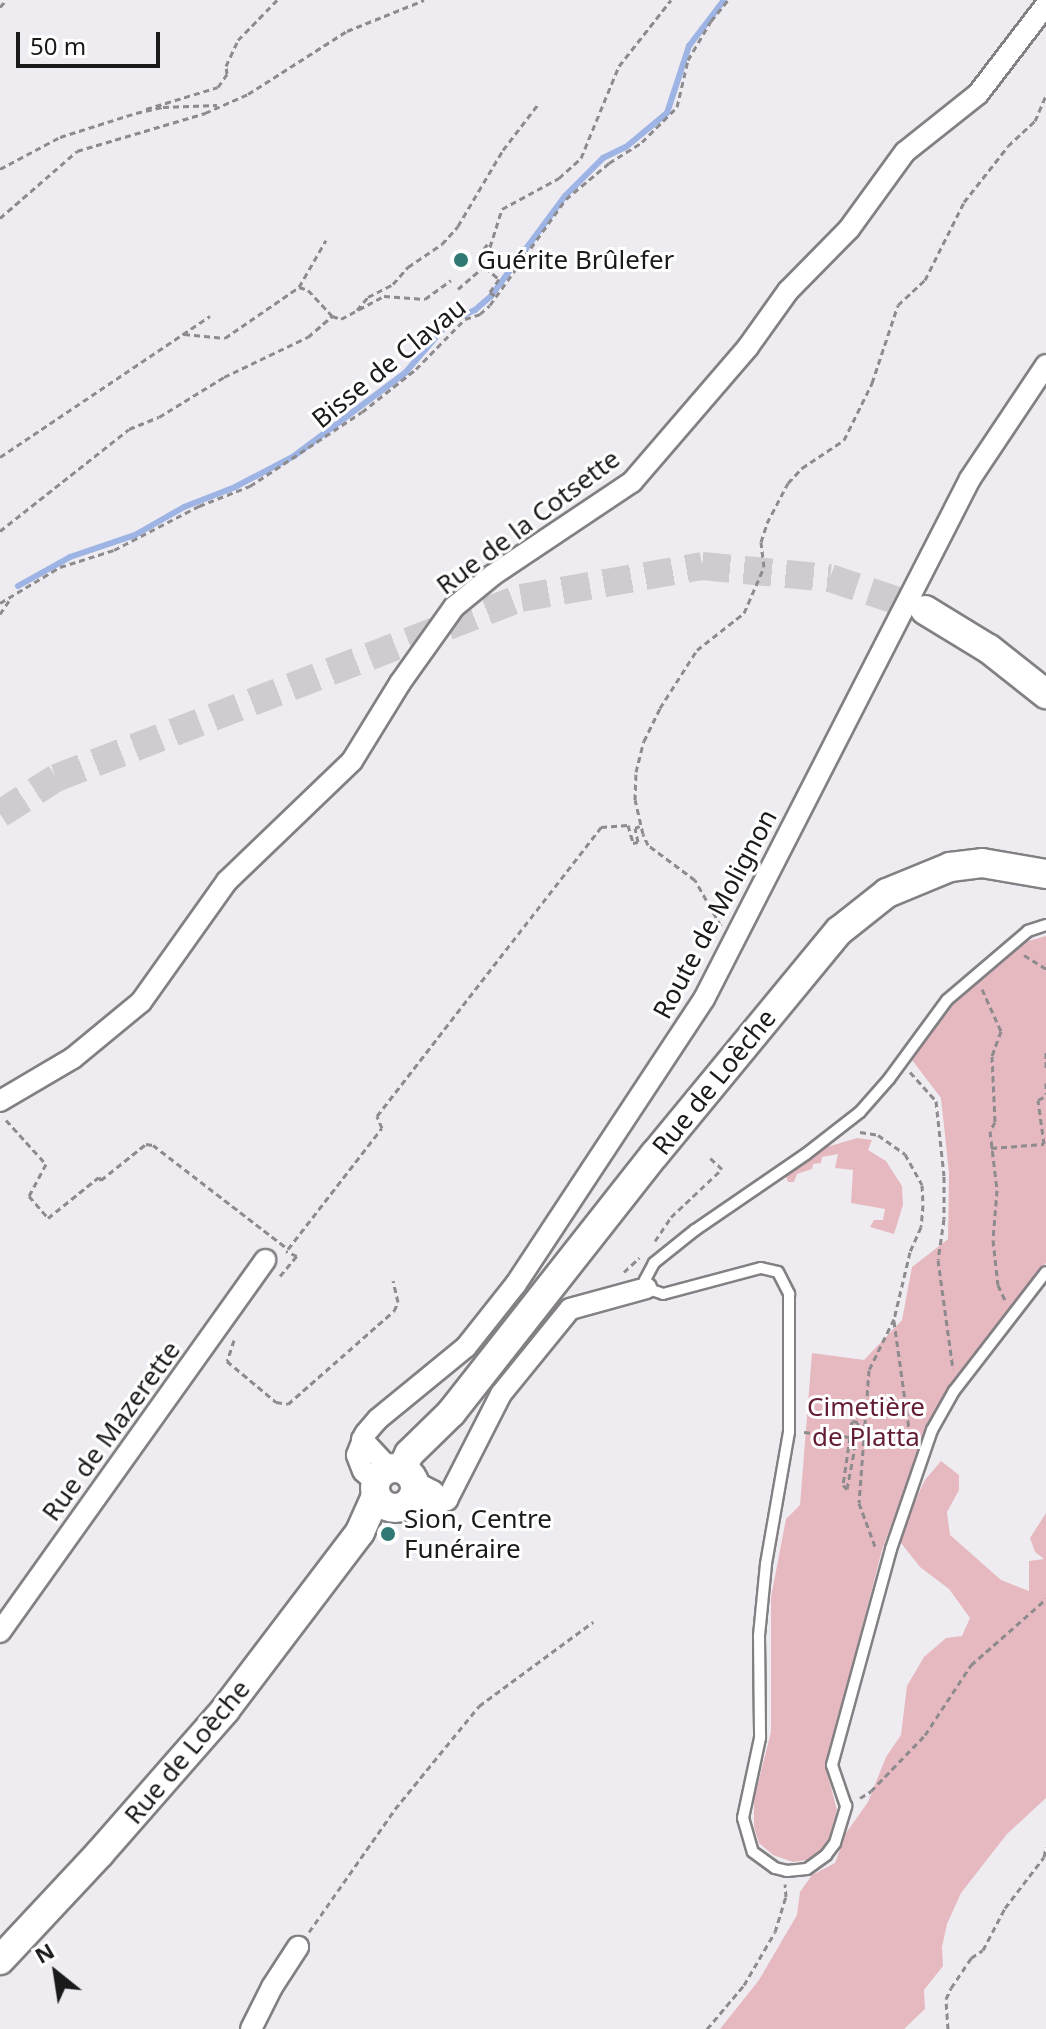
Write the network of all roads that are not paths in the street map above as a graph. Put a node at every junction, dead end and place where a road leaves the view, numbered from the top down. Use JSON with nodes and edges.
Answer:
{"nodes":[{"id":1,"x":1046,"y":5,"type":"edge"},
{"id":2,"x":1046,"y":365,"type":"edge"},
{"id":3,"x":925,"y":610,"type":"tunnel mouth"},
{"id":4,"x":1046,"y":694,"type":"edge"},
{"id":5,"x":1046,"y":874,"type":"edge"},
{"id":6,"x":1046,"y":925,"type":"edge"},
{"id":7,"x":2,"y":1109,"type":"edge"},
{"id":8,"x":265,"y":1260,"type":"road end"},
{"id":9,"x":1046,"y":1272,"type":"edge"},
{"id":10,"x":646,"y":1288,"type":"junction"},
{"id":11,"x":396,"y":1485,"type":"junction"},
{"id":12,"x":0,"y":1632,"type":"edge"},
{"id":13,"x":298,"y":1947,"type":"road end"},
{"id":14,"x":0,"y":1960,"type":"edge"},
{"id":15,"x":251,"y":2029,"type":"edge"}],
"edges":[{"from":1,"to":7,"type":"street","name":"Rue de la Cotsette"},
{"from":2,"to":11,"type":"street","name":"Route de Molignon"},
{"from":3,"to":4,"type":"street"},
{"from":5,"to":11,"type":"street","name":"Rue de Loèche"},
{"from":6,"to":10,"type":"lane"},
{"from":8,"to":12,"type":"street","name":"Rue de Mazerette"},
{"from":9,"to":10,"type":"lane"},
{"from":10,"to":11,"type":"street"},
{"from":11,"to":14,"type":"street","name":"Rue de Loèche"},
{"from":13,"to":15,"type":"street"}]}
